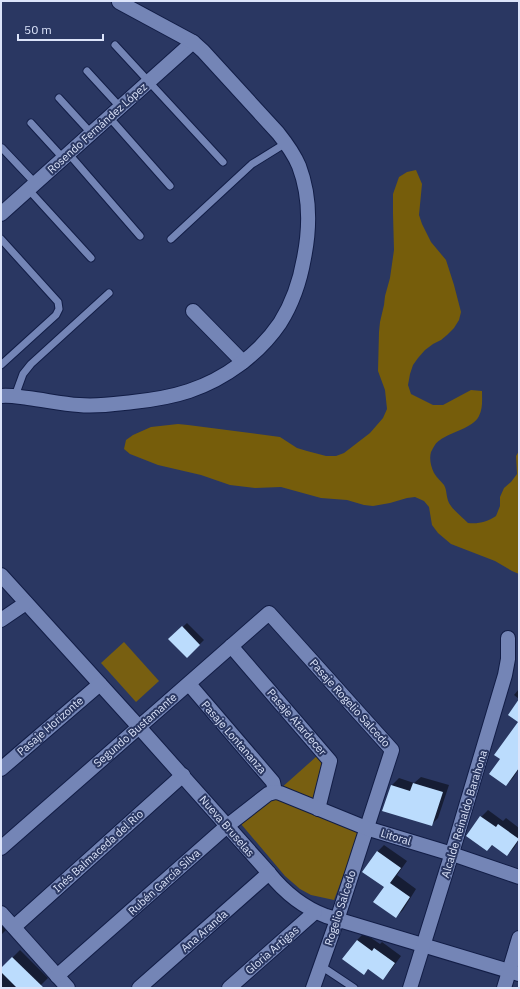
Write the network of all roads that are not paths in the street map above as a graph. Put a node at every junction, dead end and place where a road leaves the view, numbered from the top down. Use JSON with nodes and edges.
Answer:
{"nodes":[{"id":1,"x":118,"y":2,"type":"edge"},
{"id":2,"x":193,"y":42,"type":"junction"},
{"id":3,"x":115,"y":45,"type":"dead end"},
{"id":4,"x":87,"y":71,"type":"dead end"},
{"id":5,"x":149,"y":81,"type":"junction"},
{"id":6,"x":59,"y":98,"type":"dead end"},
{"id":7,"x":120,"y":107,"type":"junction"},
{"id":8,"x":109,"y":117,"type":"junction"},
{"id":9,"x":31,"y":123,"type":"dead end"},
{"id":10,"x":91,"y":133,"type":"junction"},
{"id":11,"x":286,"y":143,"type":"junction"},
{"id":12,"x":2,"y":148,"type":"dead end"},
{"id":13,"x":66,"y":156,"type":"junction"},
{"id":14,"x":223,"y":162,"type":"dead end"},
{"id":15,"x":32,"y":186,"type":"junction"},
{"id":16,"x":170,"y":186,"type":"dead end"},
{"id":17,"x":3,"y":209,"type":"edge"},
{"id":18,"x":140,"y":236,"type":"dead end"},
{"id":19,"x":171,"y":238,"type":"dead end"},
{"id":20,"x":1,"y":239,"type":"edge"},
{"id":21,"x":91,"y":258,"type":"dead end"},
{"id":22,"x":109,"y":293,"type":"dead end"},
{"id":23,"x":193,"y":311,"type":"dead end"},
{"id":24,"x":243,"y":362,"type":"junction"},
{"id":25,"x":1,"y":365,"type":"edge"},
{"id":26,"x":8,"y":396,"type":"edge"},
{"id":27,"x":1,"y":575,"type":"edge"},
{"id":28,"x":26,"y":603,"type":"junction"},
{"id":29,"x":269,"y":613,"type":"joint"},
{"id":30,"x":1,"y":620,"type":"edge"},
{"id":31,"x":508,"y":638,"type":"dead end"},
{"id":32,"x":231,"y":646,"type":"junction"},
{"id":33,"x":100,"y":684,"type":"junction"},
{"id":34,"x":188,"y":684,"type":"junction"},
{"id":35,"x":139,"y":727,"type":"junction"},
{"id":36,"x":1,"y":769,"type":"edge"},
{"id":37,"x":183,"y":775,"type":"junction"},
{"id":38,"x":275,"y":792,"type":"junction"},
{"id":39,"x":318,"y":809,"type":"junction"},
{"id":40,"x":227,"y":826,"type":"junction"},
{"id":41,"x":366,"y":828,"type":"junction"},
{"id":42,"x":1,"y":848,"type":"edge"},
{"id":43,"x":452,"y":854,"type":"junction"},
{"id":44,"x":269,"y":873,"type":"junction"},
{"id":45,"x":519,"y":877,"type":"edge"},
{"id":46,"x":315,"y":912,"type":"junction"},
{"id":47,"x":1,"y":913,"type":"edge"},
{"id":48,"x":337,"y":920,"type":"junction"},
{"id":49,"x":14,"y":927,"type":"junction"},
{"id":50,"x":519,"y":938,"type":"edge"},
{"id":51,"x":423,"y":945,"type":"junction"},
{"id":52,"x":321,"y":966,"type":"junction"},
{"id":53,"x":514,"y":973,"type":"edge"},
{"id":54,"x":57,"y":976,"type":"junction"},
{"id":55,"x":68,"y":988,"type":"edge"},
{"id":56,"x":139,"y":988,"type":"edge"},
{"id":57,"x":229,"y":988,"type":"edge"},
{"id":58,"x":313,"y":988,"type":"edge"},
{"id":59,"x":354,"y":988,"type":"edge"},
{"id":60,"x":410,"y":988,"type":"edge"},
{"id":61,"x":504,"y":988,"type":"edge"}],
"edges":[{"from":1,"to":2,"type":"street"},
{"from":2,"to":5,"type":"street","name":"Rosendo Fernández López"},
{"from":2,"to":11,"type":"street"},
{"from":3,"to":5,"type":"lane"},
{"from":4,"to":7,"type":"lane"},
{"from":5,"to":7,"type":"street","name":"Rosendo Fernández López"},
{"from":5,"to":14,"type":"lane"},
{"from":6,"to":10,"type":"lane"},
{"from":7,"to":8,"type":"street","name":"Rosendo Fernández López"},
{"from":8,"to":10,"type":"street","name":"Rosendo Fernández López"},
{"from":8,"to":16,"type":"lane"},
{"from":9,"to":13,"type":"lane"},
{"from":10,"to":13,"type":"street","name":"Rosendo Fernández López"},
{"from":11,"to":19,"type":"lane"},
{"from":11,"to":24,"type":"street"},
{"from":12,"to":15,"type":"lane"},
{"from":13,"to":15,"type":"street","name":"Rosendo Fernández López"},
{"from":13,"to":18,"type":"lane"},
{"from":15,"to":17,"type":"street","name":"Rosendo Fernández López"},
{"from":15,"to":21,"type":"lane"},
{"from":20,"to":25,"type":"lane"},
{"from":22,"to":26,"type":"lane"},
{"from":23,"to":24,"type":"street"},
{"from":24,"to":26,"type":"street"},
{"from":27,"to":28,"type":"street","name":"Nueva Bruselas"},
{"from":28,"to":30,"type":"street"},
{"from":28,"to":33,"type":"street","name":"Nueva Bruselas"},
{"from":29,"to":32,"type":"street","name":"Segundo Bustamante"},
{"from":29,"to":41,"type":"street","name":"Pasaje Rogelio Salcedo"},
{"from":31,"to":43,"type":"street","name":"Alcalde Reinaldo Barahona"},
{"from":32,"to":34,"type":"street","name":"Segundo Bustamante"},
{"from":32,"to":39,"type":"street","name":"Pasaje Atardecer"},
{"from":33,"to":35,"type":"street","name":"Nueva Bruselas"},
{"from":33,"to":36,"type":"street","name":"Pasaje Horizonte"},
{"from":34,"to":35,"type":"street","name":"Segundo Bustamante"},
{"from":34,"to":38,"type":"street","name":"Pasaje Lontananza"},
{"from":35,"to":37,"type":"street","name":"Nueva Bruselas"},
{"from":35,"to":42,"type":"street","name":"Segundo Bustamante"},
{"from":37,"to":40,"type":"street","name":"Nueva Bruselas"},
{"from":37,"to":49,"type":"street","name":"Inés Balmaceda del Rio"},
{"from":38,"to":39,"type":"street","name":"Litoral"},
{"from":38,"to":40,"type":"street","name":"Rubén García Silva"},
{"from":39,"to":41,"type":"street","name":"Litoral"},
{"from":40,"to":44,"type":"street","name":"Nueva Bruselas"},
{"from":40,"to":54,"type":"street","name":"Rubén García Silva"},
{"from":41,"to":43,"type":"street","name":"Litoral"},
{"from":41,"to":48,"type":"street","name":"Rogelio Salcedo"},
{"from":43,"to":45,"type":"street","name":"Litoral"},
{"from":43,"to":51,"type":"street","name":"Alcalde Reinaldo Barahona"},
{"from":44,"to":46,"type":"street","name":"Nueva Bruselas"},
{"from":44,"to":56,"type":"street","name":"Ana Aranda"},
{"from":46,"to":48,"type":"street","name":"Nueva Bruselas"},
{"from":46,"to":57,"type":"street","name":"Gloria Artigas"},
{"from":47,"to":49,"type":"street"},
{"from":48,"to":51,"type":"street","name":"Nueva Bruselas"},
{"from":48,"to":52,"type":"street","name":"Rogelio Salcedo"},
{"from":49,"to":54,"type":"street"},
{"from":50,"to":53,"type":"street"},
{"from":51,"to":53,"type":"street","name":"Nueva Bruselas"},
{"from":51,"to":60,"type":"street","name":"Alcalde Reinaldo Barahona"},
{"from":52,"to":58,"type":"street","name":"Rogelio Salcedo"},
{"from":52,"to":59,"type":"lane"},
{"from":53,"to":61,"type":"street"},
{"from":54,"to":55,"type":"street"}]}
